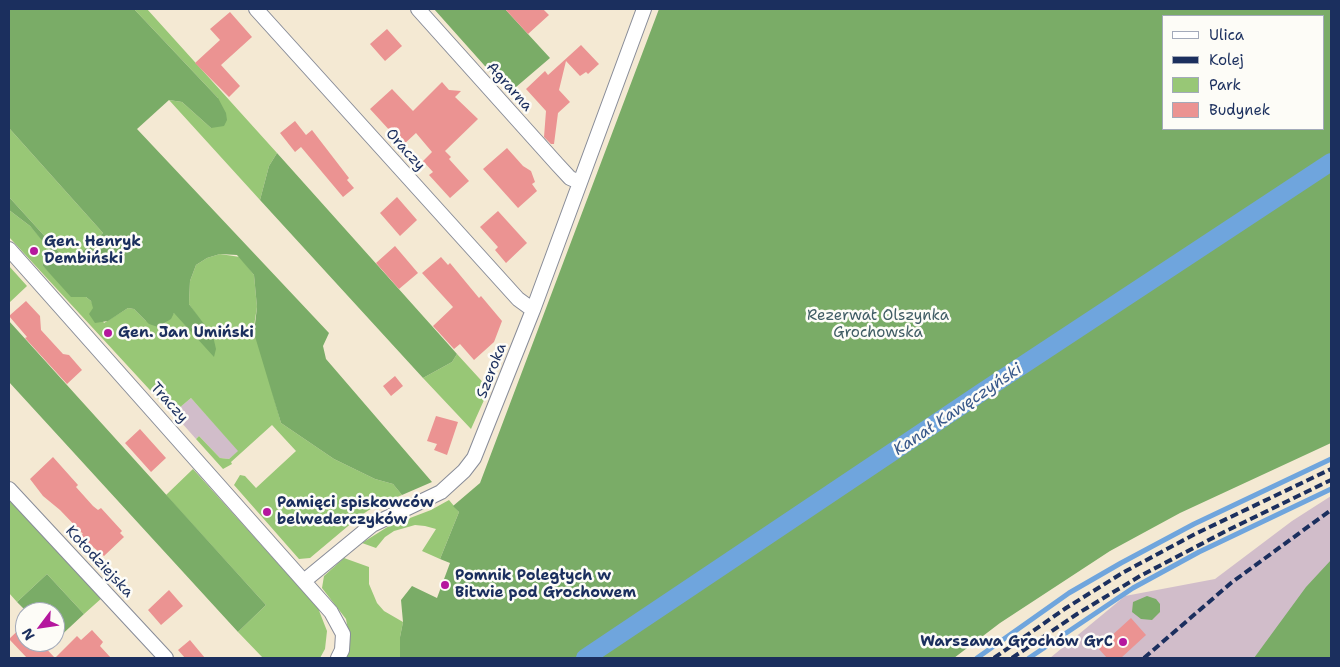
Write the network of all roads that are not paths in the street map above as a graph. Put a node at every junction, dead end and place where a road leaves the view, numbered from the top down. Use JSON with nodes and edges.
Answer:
{"nodes":[{"id":1,"x":256,"y":9,"type":"edge"},
{"id":2,"x":418,"y":9,"type":"edge"},
{"id":3,"x":644,"y":9,"type":"edge"},
{"id":4,"x":580,"y":182,"type":"junction"},
{"id":5,"x":9,"y":249,"type":"edge"},
{"id":6,"x":533,"y":310,"type":"junction"},
{"id":7,"x":9,"y":489,"type":"edge"},
{"id":8,"x":304,"y":580,"type":"junction"},
{"id":9,"x":166,"y":658,"type":"edge"},
{"id":10,"x":338,"y":658,"type":"edge"}],
"edges":[{"from":1,"to":6,"type":"street","name":"Oraczy"},
{"from":2,"to":4,"type":"street","name":"Agrarna"},
{"from":3,"to":4,"type":"street","name":"Szeroka"},
{"from":4,"to":6,"type":"street","name":"Szeroka"},
{"from":5,"to":8,"type":"street","name":"Traczy"},
{"from":6,"to":8,"type":"street","name":"Szeroka"},
{"from":7,"to":9,"type":"street","name":"Kołodziejska"},
{"from":8,"to":10,"type":"street"}]}
